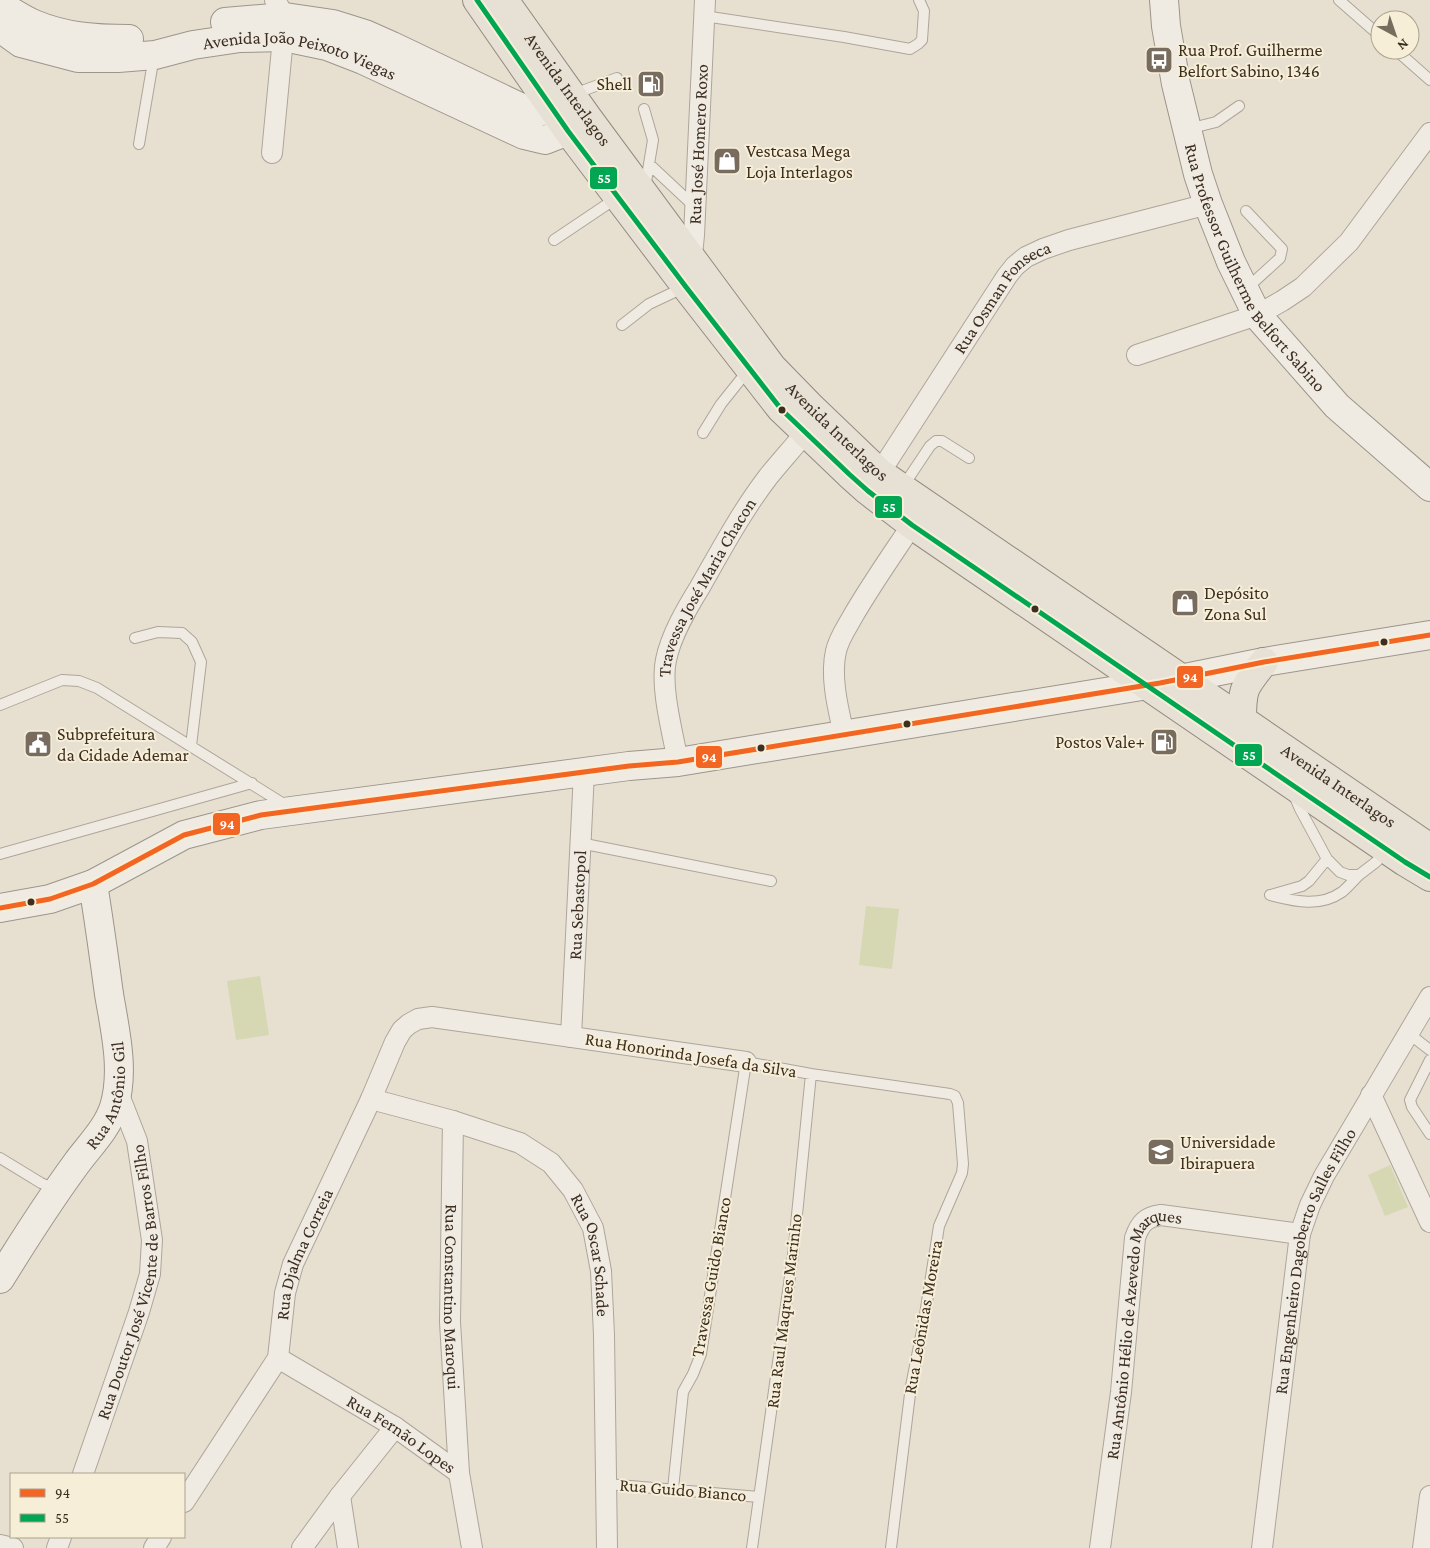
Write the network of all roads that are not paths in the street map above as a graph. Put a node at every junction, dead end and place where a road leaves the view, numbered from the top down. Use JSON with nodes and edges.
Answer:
{"nodes":[{"id":1,"x":477,"y":0,"type":"edge"},
{"id":2,"x":504,"y":0,"type":"edge"},
{"id":3,"x":919,"y":0,"type":"edge"},
{"id":4,"x":1164,"y":0,"type":"edge"},
{"id":5,"x":1339,"y":0,"type":"edge"},
{"id":6,"x":0,"y":5,"type":"edge"},
{"id":7,"x":704,"y":8,"type":"edge"},
{"id":8,"x":281,"y":18,"type":"edge"},
{"id":9,"x":1370,"y":27,"type":"edge"},
{"id":10,"x":7,"y":37,"type":"edge"},
{"id":11,"x":154,"y":55,"type":"junction"},
{"id":12,"x":1407,"y":60,"type":"edge"},
{"id":13,"x":617,"y":78,"type":"dead end"},
{"id":14,"x":1430,"y":80,"type":"edge"},
{"id":15,"x":1239,"y":106,"type":"dead end"},
{"id":16,"x":644,"y":109,"type":"dead end"},
{"id":17,"x":570,"y":113,"type":"junction"},
{"id":18,"x":1188,"y":129,"type":"junction"},
{"id":19,"x":1430,"y":133,"type":"edge"},
{"id":20,"x":139,"y":144,"type":"dead end"},
{"id":21,"x":272,"y":153,"type":"dead end"},
{"id":22,"x":649,"y":164,"type":"junction"},
{"id":23,"x":631,"y":195,"type":"junction"},
{"id":24,"x":1208,"y":204,"type":"junction"},
{"id":25,"x":695,"y":207,"type":"junction"},
{"id":26,"x":1246,"y":211,"type":"dead end"},
{"id":27,"x":554,"y":240,"type":"dead end"},
{"id":28,"x":693,"y":260,"type":"junction"},
{"id":29,"x":686,"y":287,"type":"junction"},
{"id":30,"x":1245,"y":290,"type":"junction"},
{"id":31,"x":1257,"y":315,"type":"junction"},
{"id":32,"x":622,"y":325,"type":"dead end"},
{"id":33,"x":1137,"y":355,"type":"dead end"},
{"id":34,"x":750,"y":368,"type":"junction"},
{"id":35,"x":702,"y":432,"type":"dead end"},
{"id":36,"x":805,"y":433,"type":"junction"},
{"id":37,"x":970,"y":458,"type":"dead end"},
{"id":38,"x":874,"y":482,"type":"junction"},
{"id":39,"x":1430,"y":487,"type":"edge"},
{"id":40,"x":902,"y":488,"type":"junction"},
{"id":41,"x":912,"y":526,"type":"junction"},
{"id":42,"x":1430,"y":635,"type":"edge"},
{"id":43,"x":135,"y":638,"type":"dead end"},
{"id":44,"x":1264,"y":662,"type":"junction"},
{"id":45,"x":1183,"y":680,"type":"junction"},
{"id":46,"x":1147,"y":685,"type":"junction"},
{"id":47,"x":0,"y":705,"type":"edge"},
{"id":48,"x":1242,"y":720,"type":"junction"},
{"id":49,"x":844,"y":734,"type":"junction"},
{"id":50,"x":191,"y":746,"type":"junction"},
{"id":51,"x":678,"y":762,"type":"junction"},
{"id":52,"x":584,"y":772,"type":"junction"},
{"id":53,"x":1290,"y":782,"type":"junction"},
{"id":54,"x":252,"y":783,"type":"junction"},
{"id":55,"x":294,"y":810,"type":"junction"},
{"id":56,"x":1395,"y":838,"type":"junction"},
{"id":57,"x":580,"y":843,"type":"junction"},
{"id":58,"x":1430,"y":848,"type":"edge"},
{"id":59,"x":0,"y":854,"type":"edge"},
{"id":60,"x":1327,"y":859,"type":"junction"},
{"id":61,"x":1359,"y":876,"type":"junction"},
{"id":62,"x":1430,"y":877,"type":"edge"},
{"id":63,"x":771,"y":881,"type":"dead end"},
{"id":64,"x":94,"y":884,"type":"junction"},
{"id":65,"x":0,"y":908,"type":"edge"},
{"id":66,"x":1430,"y":997,"type":"edge"},
{"id":67,"x":432,"y":1017,"type":"joint"},
{"id":68,"x":1408,"y":1033,"type":"junction"},
{"id":69,"x":571,"y":1037,"type":"junction"},
{"id":70,"x":1430,"y":1050,"type":"edge"},
{"id":71,"x":746,"y":1062,"type":"junction"},
{"id":72,"x":1428,"y":1067,"type":"edge"},
{"id":73,"x":811,"y":1074,"type":"junction"},
{"id":74,"x":117,"y":1090,"type":"junction"},
{"id":75,"x":950,"y":1094,"type":"joint"},
{"id":76,"x":1371,"y":1095,"type":"junction"},
{"id":77,"x":371,"y":1099,"type":"junction"},
{"id":78,"x":453,"y":1121,"type":"junction"},
{"id":79,"x":1430,"y":1134,"type":"edge"},
{"id":80,"x":0,"y":1158,"type":"edge"},
{"id":81,"x":58,"y":1190,"type":"junction"},
{"id":82,"x":1430,"y":1222,"type":"edge"},
{"id":83,"x":1300,"y":1234,"type":"junction"},
{"id":84,"x":0,"y":1279,"type":"edge"},
{"id":85,"x":278,"y":1358,"type":"junction"},
{"id":86,"x":395,"y":1428,"type":"junction"},
{"id":87,"x":83,"y":1473,"type":"edge"},
{"id":88,"x":459,"y":1473,"type":"junction"},
{"id":89,"x":607,"y":1484,"type":"junction"},
{"id":90,"x":672,"y":1489,"type":"junction"},
{"id":91,"x":340,"y":1496,"type":"junction"},
{"id":92,"x":1430,"y":1496,"type":"edge"},
{"id":93,"x":759,"y":1497,"type":"junction"},
{"id":94,"x":185,"y":1500,"type":"edge"},
{"id":95,"x":0,"y":1546,"type":"edge"},
{"id":96,"x":13,"y":1548,"type":"edge"},
{"id":97,"x":302,"y":1548,"type":"edge"},
{"id":98,"x":348,"y":1548,"type":"edge"},
{"id":99,"x":472,"y":1548,"type":"edge"},
{"id":100,"x":607,"y":1548,"type":"edge"},
{"id":101,"x":752,"y":1548,"type":"edge"},
{"id":102,"x":891,"y":1548,"type":"edge"},
{"id":103,"x":1100,"y":1548,"type":"edge"},
{"id":104,"x":1262,"y":1548,"type":"edge"},
{"id":105,"x":1423,"y":1548,"type":"edge"}],
"edges":[{"from":1,"to":17,"type":"main road","name":"Avenida Interlagos"},
{"from":2,"to":17,"type":"main road","name":"Avenida Interlagos"},
{"from":3,"to":7,"type":"lane"},
{"from":4,"to":18,"type":"street","name":"Rua Professor Guilherme Belfort Sabino"},
{"from":5,"to":9,"type":"lane"},
{"from":6,"to":8,"type":"street","name":"Avenida João Peixoto Viegas"},
{"from":7,"to":25,"type":"street","name":"Rua José Homero Roxo"},
{"from":8,"to":11,"type":"street","name":"Avenida João Peixoto Viegas"},
{"from":8,"to":17,"type":"street","name":"Avenida João Peixoto Viegas"},
{"from":8,"to":21,"type":"street"},
{"from":10,"to":11,"type":"street","name":"Avenida João Peixoto Viegas"},
{"from":11,"to":20,"type":"lane"},
{"from":12,"to":14,"type":"lane"},
{"from":13,"to":17,"type":"lane"},
{"from":15,"to":18,"type":"lane"},
{"from":16,"to":22,"type":"lane"},
{"from":17,"to":23,"type":"main road","name":"Avenida Interlagos"},
{"from":18,"to":24,"type":"street","name":"Rua Professor Guilherme Belfort Sabino"},
{"from":19,"to":31,"type":"street"},
{"from":22,"to":23,"type":"lane"},
{"from":22,"to":25,"type":"lane"},
{"from":23,"to":27,"type":"lane"},
{"from":23,"to":28,"type":"main road","name":"Avenida Interlagos"},
{"from":23,"to":29,"type":"main road","name":"Avenida Interlagos"},
{"from":24,"to":30,"type":"street","name":"Rua Professor Guilherme Belfort Sabino"},
{"from":24,"to":38,"type":"street","name":"Rua Osman Fonseca"},
{"from":25,"to":28,"type":"street","name":"Rua José Homero Roxo"},
{"from":26,"to":30,"type":"lane"},
{"from":28,"to":29,"type":"street","name":"Rua José Homero Roxo"},
{"from":28,"to":38,"type":"main road","name":"Avenida Interlagos"},
{"from":29,"to":32,"type":"lane"},
{"from":29,"to":34,"type":"main road","name":"Avenida Interlagos"},
{"from":30,"to":31,"type":"street","name":"Rua Professor Guilherme Belfort Sabino"},
{"from":31,"to":33,"type":"street"},
{"from":31,"to":39,"type":"street","name":"Rua Professor Guilherme Belfort Sabino"},
{"from":34,"to":35,"type":"lane"},
{"from":34,"to":36,"type":"main road","name":"Avenida Interlagos"},
{"from":36,"to":38,"type":"main road","name":"Avenida Interlagos"},
{"from":36,"to":51,"type":"street","name":"Travessa José Maria Chacon"},
{"from":37,"to":40,"type":"lane"},
{"from":38,"to":40,"type":"main road","name":"Avenida Interlagos"},
{"from":38,"to":41,"type":"main road","name":"Avenida Interlagos"},
{"from":40,"to":45,"type":"main road","name":"Avenida Interlagos"},
{"from":41,"to":46,"type":"main road","name":"Avenida Interlagos"},
{"from":41,"to":49,"type":"street"},
{"from":42,"to":44,"type":"street"},
{"from":43,"to":50,"type":"lane"},
{"from":44,"to":45,"type":"street"},
{"from":44,"to":48,"type":"main road"},
{"from":45,"to":46,"type":"street"},
{"from":45,"to":48,"type":"main road","name":"Avenida Interlagos"},
{"from":46,"to":49,"type":"street"},
{"from":46,"to":53,"type":"main road","name":"Avenida Interlagos"},
{"from":47,"to":50,"type":"lane"},
{"from":48,"to":56,"type":"main road","name":"Avenida Interlagos"},
{"from":49,"to":51,"type":"street"},
{"from":50,"to":54,"type":"lane"},
{"from":51,"to":52,"type":"street"},
{"from":52,"to":55,"type":"street"},
{"from":52,"to":57,"type":"street","name":"Rua Sebastopol"},
{"from":53,"to":56,"type":"main road","name":"Avenida Interlagos"},
{"from":53,"to":60,"type":"lane"},
{"from":54,"to":55,"type":"lane"},
{"from":54,"to":59,"type":"lane"},
{"from":55,"to":64,"type":"street"},
{"from":56,"to":58,"type":"main road","name":"Avenida Interlagos"},
{"from":56,"to":61,"type":"lane"},
{"from":56,"to":62,"type":"main road","name":"Avenida Interlagos"},
{"from":57,"to":63,"type":"lane"},
{"from":57,"to":69,"type":"street","name":"Rua Sebastopol"},
{"from":60,"to":61,"type":"lane"},
{"from":60,"to":61,"type":"lane"},
{"from":64,"to":65,"type":"street"},
{"from":64,"to":74,"type":"street","name":"Rua Antônio Gil"},
{"from":66,"to":68,"type":"street","name":"Rua Engenheiro Dagoberto Salles Filho"},
{"from":67,"to":69,"type":"street","name":"Rua Honorinda Josefa da Silva"},
{"from":67,"to":77,"type":"street","name":"Rua Djalma Correia"},
{"from":68,"to":70,"type":"lane"},
{"from":68,"to":76,"type":"street","name":"Rua Engenheiro Dagoberto Salles Filho"},
{"from":69,"to":71,"type":"street","name":"Rua Honorinda Josefa da Silva"},
{"from":71,"to":73,"type":"lane","name":"Rua Honorinda Josefa da Silva"},
{"from":71,"to":90,"type":"lane","name":"Travessa Guido Bianco"},
{"from":72,"to":79,"type":"lane"},
{"from":73,"to":75,"type":"lane","name":"Rua Honorinda Josefa da Silva"},
{"from":73,"to":93,"type":"lane","name":"Rua Raul Maqrues Marinho"},
{"from":74,"to":81,"type":"street","name":"Rua Antônio Gil"},
{"from":74,"to":87,"type":"street","name":"Rua Doutor José Vicente de Barros Filho"},
{"from":75,"to":102,"type":"lane","name":"Rua Leônidas Moreira"},
{"from":76,"to":82,"type":"street"},
{"from":76,"to":83,"type":"street","name":"Rua Engenheiro Dagoberto Salles Filho"},
{"from":77,"to":78,"type":"street","name":"Rua Oscar Schade"},
{"from":77,"to":85,"type":"street","name":"Rua Djalma Correia"},
{"from":78,"to":88,"type":"street","name":"Rua Constantino Maroqui"},
{"from":78,"to":89,"type":"street","name":"Rua Oscar Schade"},
{"from":80,"to":81,"type":"lane"},
{"from":81,"to":84,"type":"street","name":"Rua Antônio Gil"},
{"from":83,"to":103,"type":"street","name":"Rua Antônio Hélio de Azevedo Marques"},
{"from":83,"to":104,"type":"street","name":"Rua Engenheiro Dagoberto Salles Filho"},
{"from":85,"to":86,"type":"street","name":"Rua Fernão Lopes"},
{"from":85,"to":94,"type":"street","name":"Rua Djalma Correia"},
{"from":86,"to":88,"type":"street","name":"Rua Fernão Lopes"},
{"from":86,"to":91,"type":"street"},
{"from":88,"to":99,"type":"street","name":"Rua Fernão Lopes"},
{"from":89,"to":90,"type":"lane","name":"Rua Guido Bianco"},
{"from":89,"to":100,"type":"street","name":"Rua Oscar Schade"},
{"from":90,"to":93,"type":"lane","name":"Rua Guido Bianco"},
{"from":91,"to":97,"type":"street"},
{"from":91,"to":98,"type":"street"},
{"from":92,"to":105,"type":"street"},
{"from":93,"to":101,"type":"lane","name":"Rua Raul Maqrues Marinho"},
{"from":95,"to":96,"type":"street"}]}
